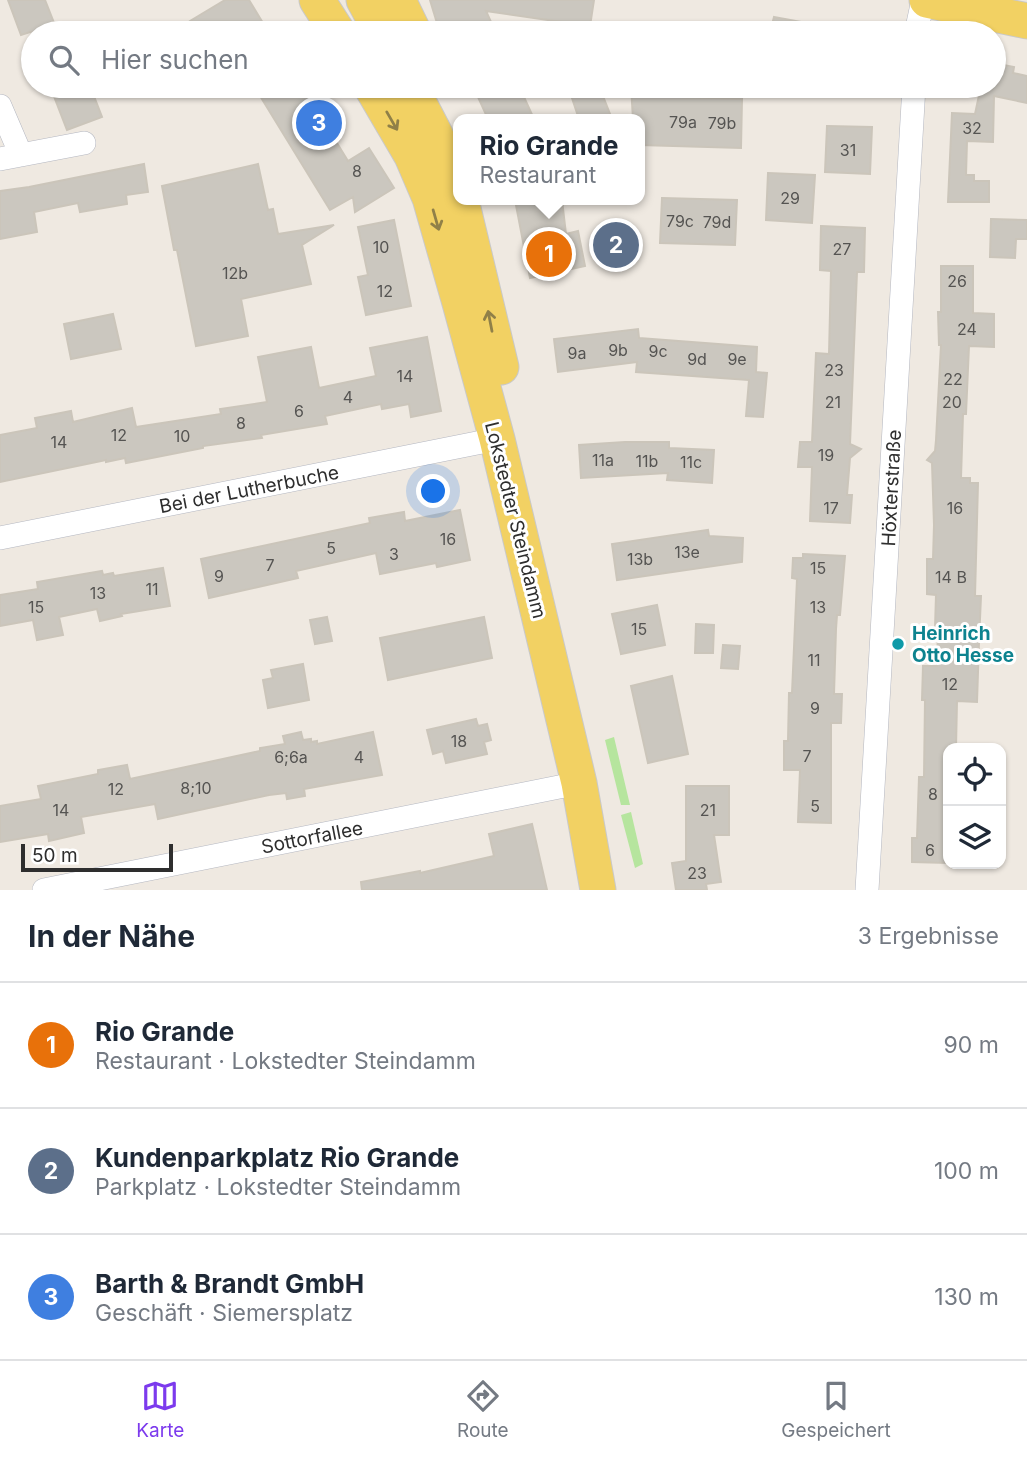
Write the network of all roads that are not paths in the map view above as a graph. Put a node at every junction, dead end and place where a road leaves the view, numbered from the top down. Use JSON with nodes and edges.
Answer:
{"nodes":[{"id":1,"x":317,"y":0,"type":"edge"},
{"id":2,"x":364,"y":0,"type":"edge"},
{"id":3,"x":398,"y":0,"type":"edge"},
{"id":4,"x":925,"y":0,"type":"edge"},
{"id":5,"x":978,"y":5,"type":"edge"},
{"id":6,"x":330,"y":21,"type":"edge"},
{"id":7,"x":375,"y":21,"type":"edge"},
{"id":8,"x":408,"y":21,"type":"edge"},
{"id":9,"x":919,"y":21,"type":"edge"},
{"id":10,"x":1027,"y":21,"type":"edge"},
{"id":11,"x":378,"y":98,"type":"edge"},
{"id":12,"x":417,"y":98,"type":"edge"},
{"id":13,"x":442,"y":98,"type":"edge"},
{"id":14,"x":913,"y":98,"type":"edge"},
{"id":15,"x":0,"y":106,"type":"edge"},
{"id":16,"x":84,"y":143,"type":"dead end"},
{"id":17,"x":10,"y":157,"type":"edge"},
{"id":18,"x":453,"y":158,"type":"edge"},
{"id":19,"x":453,"y":177,"type":"edge"},
{"id":20,"x":461,"y":205,"type":"edge"},
{"id":21,"x":497,"y":439,"type":"junction"},
{"id":22,"x":0,"y":538,"type":"edge"},
{"id":23,"x":579,"y":783,"type":"junction"},
{"id":24,"x":44,"y":890,"type":"edge"},
{"id":25,"x":597,"y":890,"type":"edge"},
{"id":26,"x":617,"y":890,"type":"edge"},
{"id":27,"x":867,"y":890,"type":"edge"}],
"edges":[{"from":1,"to":6,"type":"main road"},
{"from":2,"to":7,"type":"main road"},
{"from":3,"to":8,"type":"main road"},
{"from":4,"to":5,"type":"main road"},
{"from":4,"to":9,"type":"street"},
{"from":5,"to":10,"type":"main road"},
{"from":11,"to":21,"type":"main road","name":"Lokstedter Steindamm","one_way":true},
{"from":12,"to":19,"type":"main road"},
{"from":13,"to":18,"type":"main road"},
{"from":14,"to":27,"type":"street","name":"Höxterstraße"},
{"from":15,"to":17,"type":"street"},
{"from":16,"to":17,"type":"street"},
{"from":26,"to":20,"type":"main road","name":"Lokstedter Steindamm","one_way":true},
{"from":21,"to":22,"type":"street","name":"Bei der Lutherbuche"},
{"from":21,"to":23,"type":"main road","name":"Lokstedter Steindamm"},
{"from":23,"to":24,"type":"street","name":"Sottorfallee"},
{"from":23,"to":25,"type":"main road","name":"Lokstedter Steindamm"}]}
